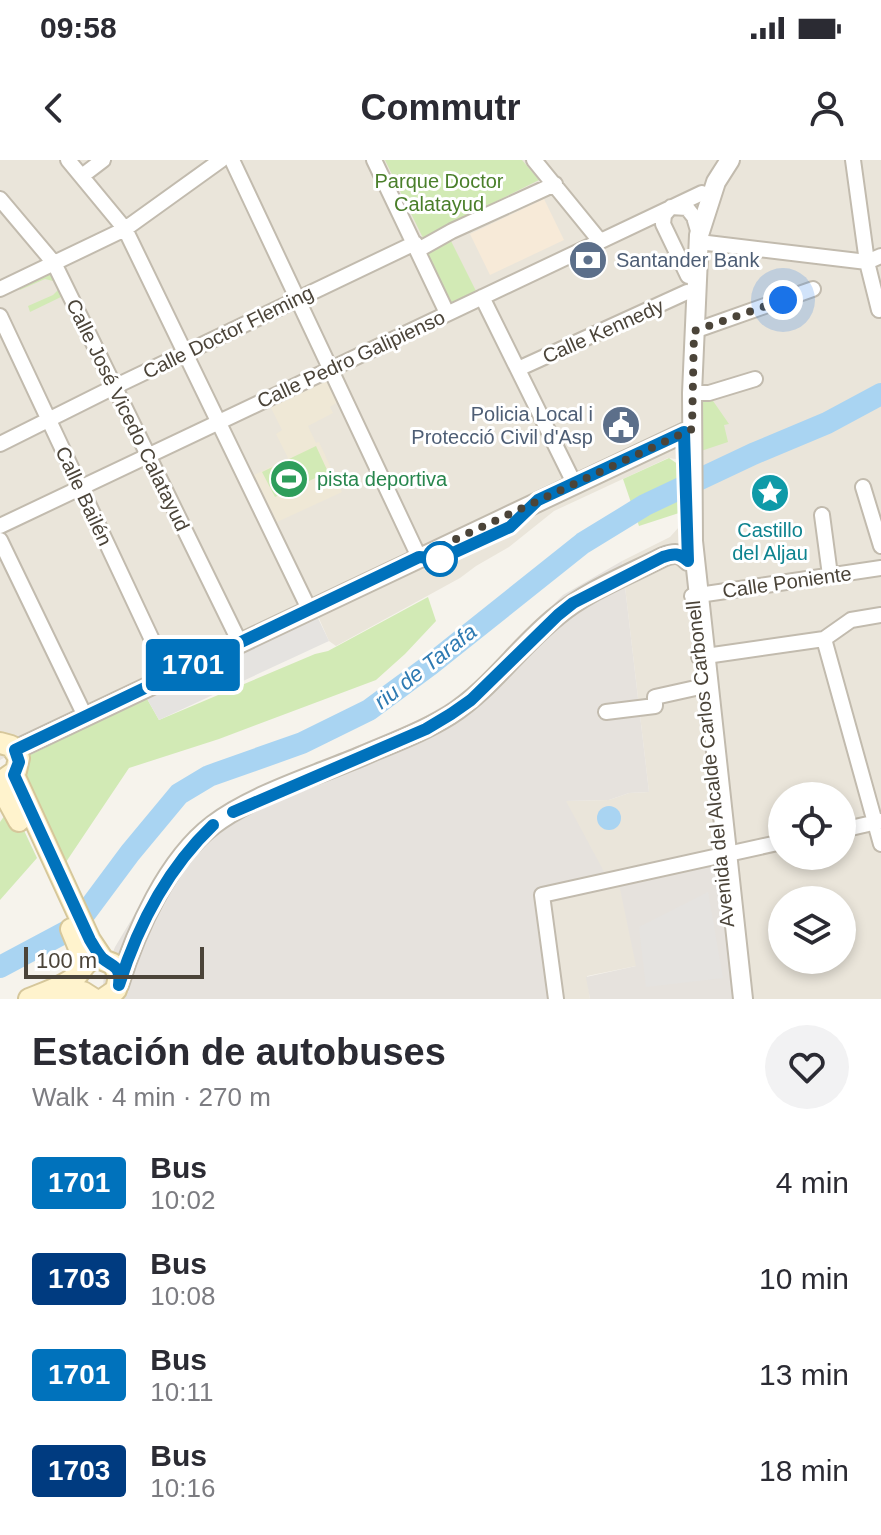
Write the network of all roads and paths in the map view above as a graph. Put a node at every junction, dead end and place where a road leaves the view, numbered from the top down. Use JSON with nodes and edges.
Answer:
{"nodes":[{"id":1,"x":68,"y":160,"type":"edge"},
{"id":2,"x":103,"y":160,"type":"edge"},
{"id":3,"x":221,"y":160,"type":"edge"},
{"id":4,"x":232,"y":160,"type":"edge"},
{"id":5,"x":374,"y":160,"type":"edge"},
{"id":6,"x":534,"y":160,"type":"edge"},
{"id":7,"x":853,"y":160,"type":"edge"},
{"id":8,"x":725,"y":166,"type":"edge"},
{"id":9,"x":82,"y":176,"type":"junction"},
{"id":10,"x":555,"y":184,"type":"junction"},
{"id":11,"x":702,"y":193,"type":"junction"},
{"id":12,"x":0,"y":199,"type":"edge"},
{"id":13,"x":671,"y":207,"type":"junction"},
{"id":14,"x":665,"y":228,"type":"junction"},
{"id":15,"x":125,"y":229,"type":"junction"},
{"id":16,"x":698,"y":229,"type":"junction"},
{"id":17,"x":600,"y":241,"type":"junction"},
{"id":18,"x":417,"y":247,"type":"junction"},
{"id":19,"x":874,"y":259,"type":"edge"},
{"id":20,"x":54,"y":263,"type":"junction"},
{"id":21,"x":688,"y":284,"type":"junction"},
{"id":22,"x":0,"y":289,"type":"edge"},
{"id":23,"x":813,"y":289,"type":"dead end"},
{"id":24,"x":482,"y":297,"type":"junction"},
{"id":25,"x":298,"y":298,"type":"junction"},
{"id":26,"x":879,"y":310,"type":"dead end"},
{"id":27,"x":447,"y":313,"type":"junction"},
{"id":28,"x":0,"y":316,"type":"edge"},
{"id":29,"x":694,"y":331,"type":"junction"},
{"id":30,"x":185,"y":352,"type":"junction"},
{"id":31,"x":331,"y":369,"type":"junction"},
{"id":32,"x":518,"y":369,"type":"junction"},
{"id":33,"x":755,"y":379,"type":"dead end"},
{"id":34,"x":114,"y":387,"type":"junction"},
{"id":35,"x":692,"y":393,"type":"junction"},
{"id":36,"x":49,"y":420,"type":"junction"},
{"id":37,"x":219,"y":422,"type":"junction"},
{"id":38,"x":688,"y":430,"type":"junction"},
{"id":39,"x":0,"y":444,"type":"edge"},
{"id":40,"x":148,"y":456,"type":"junction"},
{"id":41,"x":574,"y":483,"type":"junction"},
{"id":42,"x":863,"y":487,"type":"dead end"},
{"id":43,"x":81,"y":488,"type":"junction"},
{"id":44,"x":822,"y":515,"type":"dead end"},
{"id":45,"x":0,"y":526,"type":"edge"},
{"id":46,"x":689,"y":534,"type":"junction"},
{"id":47,"x":0,"y":540,"type":"edge"},
{"id":48,"x":881,"y":546,"type":"edge"},
{"id":49,"x":419,"y":557,"type":"junction"},
{"id":50,"x":688,"y":561,"type":"junction"},
{"id":51,"x":881,"y":568,"type":"edge"},
{"id":52,"x":830,"y":575,"type":"junction"},
{"id":53,"x":695,"y":595,"type":"junction"},
{"id":54,"x":309,"y":609,"type":"junction"},
{"id":55,"x":881,"y":615,"type":"edge"},
{"id":56,"x":824,"y":639,"type":"junction"},
{"id":57,"x":240,"y":643,"type":"junction"},
{"id":58,"x":702,"y":656,"type":"junction"},
{"id":59,"x":169,"y":676,"type":"junction"},
{"id":60,"x":706,"y":686,"type":"junction"},
{"id":61,"x":606,"y":712,"type":"dead end"},
{"id":62,"x":85,"y":716,"type":"junction"},
{"id":63,"x":7,"y":746,"type":"edge"},
{"id":64,"x":5,"y":780,"type":"edge"},
{"id":65,"x":878,"y":822,"type":"edge"},
{"id":66,"x":856,"y":827,"type":"edge"},
{"id":67,"x":881,"y":844,"type":"edge"},
{"id":68,"x":768,"y":845,"type":"edge"},
{"id":69,"x":724,"y":855,"type":"junction"},
{"id":70,"x":100,"y":983,"type":"edge"},
{"id":71,"x":29,"y":999,"type":"edge"},
{"id":72,"x":49,"y":999,"type":"edge"},
{"id":73,"x":556,"y":999,"type":"edge"},
{"id":74,"x":736,"y":999,"type":"edge"},
{"id":75,"x":743,"y":999,"type":"edge"}],
"edges":[{"from":1,"to":9,"type":"street"},
{"from":2,"to":9,"type":"street"},
{"from":3,"to":15,"type":"street"},
{"from":4,"to":25,"type":"street"},
{"from":5,"to":18,"type":"street"},
{"from":6,"to":10,"type":"street"},
{"from":7,"to":19,"type":"street"},
{"from":8,"to":11,"type":"street"},
{"from":8,"to":16,"type":"street"},
{"from":9,"to":15,"type":"street"},
{"from":10,"to":17,"type":"street"},
{"from":10,"to":18,"type":"street","name":"Calle Doctor Fleming"},
{"from":11,"to":13,"type":"street","name":"Calle Pedro Galipienso"},
{"from":11,"to":16,"type":"street"},
{"from":12,"to":20,"type":"street","name":"Calle José Vicedo Calatayud"},
{"from":13,"to":14,"type":"street"},
{"from":13,"to":16,"type":"street"},
{"from":13,"to":17,"type":"street","name":"Calle Pedro Galipienso"},
{"from":14,"to":16,"type":"street"},
{"from":14,"to":21,"type":"street"},
{"from":15,"to":20,"type":"street"},
{"from":15,"to":30,"type":"street"},
{"from":16,"to":19,"type":"street"},
{"from":16,"to":21,"type":"street"},
{"from":16,"to":29,"type":"street"},
{"from":17,"to":24,"type":"street","name":"Calle Pedro Galipienso"},
{"from":18,"to":25,"type":"street","name":"Calle Doctor Fleming"},
{"from":18,"to":27,"type":"street"},
{"from":19,"to":26,"type":"street"},
{"from":20,"to":22,"type":"street"},
{"from":20,"to":34,"type":"street","name":"Calle José Vicedo Calatayud"},
{"from":21,"to":32,"type":"street","name":"Calle Kennedy"},
{"from":21,"to":38,"type":"street"},
{"from":23,"to":29,"type":"street"},
{"from":24,"to":27,"type":"street","name":"Calle Pedro Galipienso"},
{"from":24,"to":32,"type":"street"},
{"from":25,"to":30,"type":"street","name":"Calle Doctor Fleming"},
{"from":25,"to":31,"type":"street"},
{"from":27,"to":31,"type":"street","name":"Calle Pedro Galipienso"},
{"from":28,"to":36,"type":"street","name":"Calle Bailén"},
{"from":29,"to":35,"type":"street"},
{"from":30,"to":34,"type":"street","name":"Calle Doctor Fleming"},
{"from":30,"to":37,"type":"street"},
{"from":31,"to":37,"type":"street","name":"Calle Pedro Galipienso"},
{"from":31,"to":49,"type":"street"},
{"from":32,"to":41,"type":"street"},
{"from":33,"to":35,"type":"street"},
{"from":34,"to":36,"type":"street","name":"Calle Doctor Fleming"},
{"from":34,"to":40,"type":"street","name":"Calle José Vicedo Calatayud"},
{"from":35,"to":38,"type":"street"},
{"from":36,"to":39,"type":"street","name":"Calle Doctor Fleming"},
{"from":36,"to":43,"type":"street","name":"Calle Bailén"},
{"from":37,"to":40,"type":"street","name":"Calle Pedro Galipienso"},
{"from":37,"to":54,"type":"street"},
{"from":38,"to":41,"type":"street"},
{"from":38,"to":46,"type":"street"},
{"from":40,"to":43,"type":"street","name":"Calle Pedro Galipienso"},
{"from":40,"to":57,"type":"street","name":"Calle José Vicedo Calatayud"},
{"from":41,"to":49,"type":"street"},
{"from":42,"to":48,"type":"street"},
{"from":43,"to":45,"type":"street","name":"Calle Pedro Galipienso"},
{"from":43,"to":59,"type":"street","name":"Calle Bailén"},
{"from":44,"to":52,"type":"street"},
{"from":46,"to":50,"type":"street","name":"Avenida del Alcalde Carlos Carbonell"},
{"from":46,"to":53,"type":"street","name":"Avenida del Alcalde Carlos Carbonell"},
{"from":46,"to":70,"type":"street"},
{"from":47,"to":62,"type":"street"},
{"from":49,"to":54,"type":"street"},
{"from":50,"to":53,"type":"street","name":"Avenida del Alcalde Carlos Carbonell"},
{"from":50,"to":70,"type":"street"},
{"from":51,"to":52,"type":"street","name":"Calle Poniente"},
{"from":52,"to":53,"type":"street","name":"Calle Poniente"},
{"from":53,"to":58,"type":"street","name":"Avenida del Alcalde Carlos Carbonell"},
{"from":54,"to":57,"type":"street"},
{"from":55,"to":56,"type":"street"},
{"from":56,"to":58,"type":"street"},
{"from":56,"to":65,"type":"street"},
{"from":57,"to":59,"type":"street"},
{"from":58,"to":60,"type":"street","name":"Avenida del Alcalde Carlos Carbonell"},
{"from":59,"to":62,"type":"street"},
{"from":60,"to":61,"type":"street"},
{"from":60,"to":69,"type":"street","name":"Avenida del Alcalde Carlos Carbonell"},
{"from":62,"to":63,"type":"street"},
{"from":63,"to":64,"type":"main road"},
{"from":64,"to":70,"type":"main road"},
{"from":65,"to":66,"type":"street"},
{"from":65,"to":67,"type":"street"},
{"from":68,"to":69,"type":"street"},
{"from":69,"to":73,"type":"street"},
{"from":69,"to":74,"type":"street","name":"Avenida del Alcalde Carlos Carbonell"},
{"from":69,"to":75,"type":"street","name":"Avenida del Alcalde Carlos Carbonell"},
{"from":70,"to":71,"type":"main road"},
{"from":70,"to":72,"type":"main road"}]}
